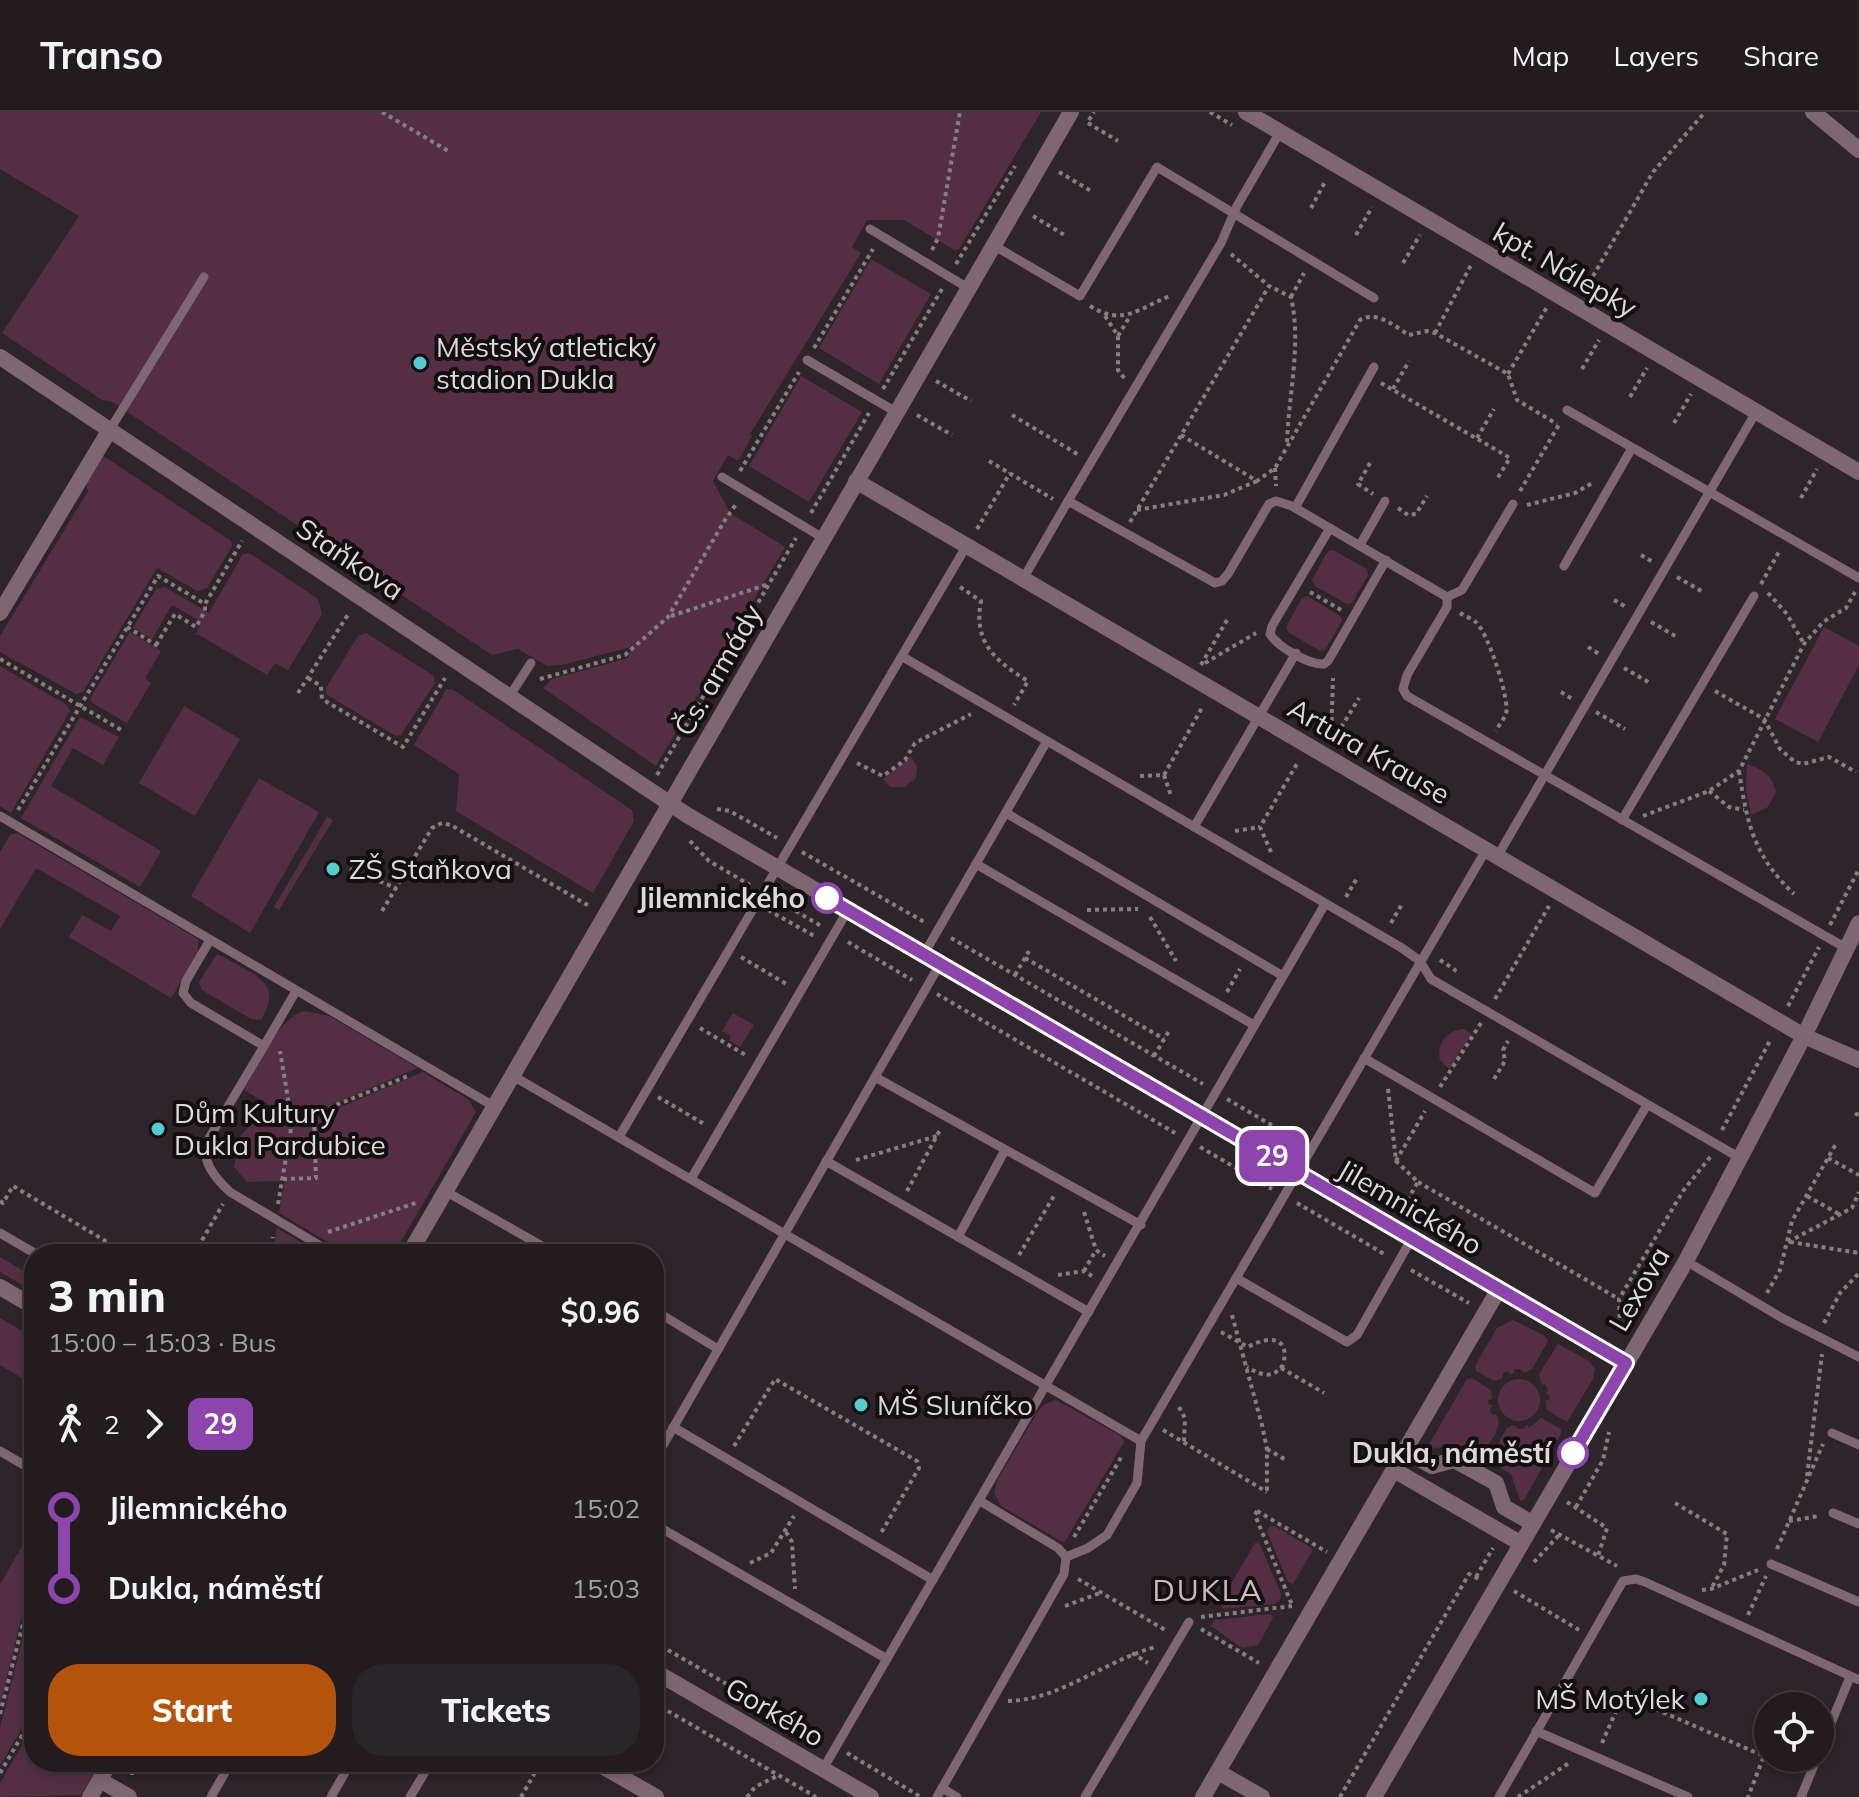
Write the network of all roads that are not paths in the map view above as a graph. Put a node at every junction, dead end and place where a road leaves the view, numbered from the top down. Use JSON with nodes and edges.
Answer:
{"nodes":[{"id":1,"x":1071,"y":112,"type":"edge"},
{"id":2,"x":1246,"y":112,"type":"edge"},
{"id":3,"x":1813,"y":112,"type":"edge"},
{"id":4,"x":1280,"y":132,"type":"junction"},
{"id":5,"x":1859,"y":150,"type":"edge"},
{"id":6,"x":1233,"y":214,"type":"junction"},
{"id":7,"x":870,"y":229,"type":"dead end"},
{"id":8,"x":993,"y":245,"type":"junction"},
{"id":9,"x":204,"y":277,"type":"dead end"},
{"id":10,"x":968,"y":288,"type":"junction"},
{"id":11,"x":1374,"y":298,"type":"dead end"},
{"id":12,"x":0,"y":357,"type":"edge"},
{"id":13,"x":807,"y":360,"type":"dead end"},
{"id":14,"x":1371,"y":371,"type":"road end"},
{"id":15,"x":1567,"y":410,"type":"road end"},
{"id":16,"x":896,"y":412,"type":"junction"},
{"id":17,"x":1756,"y":412,"type":"junction"},
{"id":18,"x":109,"y":431,"type":"junction"},
{"id":19,"x":1632,"y":448,"type":"junction"},
{"id":20,"x":1859,"y":472,"type":"edge"},
{"id":21,"x":722,"y":477,"type":"dead end"},
{"id":22,"x":856,"y":481,"type":"junction"},
{"id":23,"x":1710,"y":492,"type":"junction"},
{"id":24,"x":1385,"y":501,"type":"road end"},
{"id":25,"x":1067,"y":504,"type":"junction"},
{"id":26,"x":1513,"y":504,"type":"road end"},
{"id":27,"x":1295,"y":508,"type":"junction"},
{"id":28,"x":1330,"y":528,"type":"junction"},
{"id":29,"x":823,"y":538,"type":"junction"},
{"id":30,"x":967,"y":545,"type":"junction"},
{"id":31,"x":1360,"y":545,"type":"junction"},
{"id":32,"x":1386,"y":560,"type":"junction"},
{"id":33,"x":1564,"y":566,"type":"dead end"},
{"id":34,"x":1023,"y":579,"type":"junction"},
{"id":35,"x":1859,"y":581,"type":"edge"},
{"id":36,"x":1754,"y":596,"type":"dead end"},
{"id":37,"x":1447,"y":601,"type":"junction"},
{"id":38,"x":0,"y":613,"type":"edge"},
{"id":39,"x":1296,"y":653,"type":"junction"},
{"id":40,"x":903,"y":657,"type":"junction"},
{"id":41,"x":531,"y":663,"type":"dead end"},
{"id":42,"x":509,"y":697,"type":"junction"},
{"id":43,"x":1258,"y":716,"type":"junction"},
{"id":44,"x":1047,"y":741,"type":"junction"},
{"id":45,"x":1544,"y":775,"type":"junction"},
{"id":46,"x":671,"y":805,"type":"junction"},
{"id":47,"x":1006,"y":813,"type":"junction"},
{"id":48,"x":0,"y":816,"type":"edge"},
{"id":49,"x":1624,"y":821,"type":"junction"},
{"id":50,"x":1194,"y":827,"type":"junction"},
{"id":51,"x":1492,"y":853,"type":"junction"},
{"id":52,"x":976,"y":864,"type":"junction"},
{"id":53,"x":776,"y":869,"type":"junction"},
{"id":54,"x":1325,"y":904,"type":"junction"},
{"id":55,"x":848,"y":910,"type":"junction"},
{"id":56,"x":1859,"y":923,"type":"edge"},
{"id":57,"x":210,"y":940,"type":"junction"},
{"id":58,"x":1846,"y":948,"type":"junction"},
{"id":59,"x":924,"y":954,"type":"junction"},
{"id":60,"x":1420,"y":961,"type":"junction"},
{"id":61,"x":940,"y":964,"type":"junction"},
{"id":62,"x":1283,"y":976,"type":"junction"},
{"id":63,"x":296,"y":991,"type":"junction"},
{"id":64,"x":1254,"y":1025,"type":"junction"},
{"id":65,"x":1804,"y":1036,"type":"junction"},
{"id":66,"x":264,"y":1046,"type":"junction"},
{"id":67,"x":1364,"y":1058,"type":"junction"},
{"id":68,"x":1859,"y":1060,"type":"edge"},
{"id":69,"x":513,"y":1076,"type":"junction"},
{"id":70,"x":875,"y":1077,"type":"junction"},
{"id":71,"x":1647,"y":1105,"type":"junction"},
{"id":72,"x":495,"y":1107,"type":"junction"},
{"id":73,"x":1202,"y":1116,"type":"junction"},
{"id":74,"x":619,"y":1137,"type":"junction"},
{"id":75,"x":1005,"y":1150,"type":"junction"},
{"id":76,"x":1740,"y":1158,"type":"junction"},
{"id":77,"x":830,"y":1164,"type":"junction"},
{"id":78,"x":1298,"y":1172,"type":"junction"},
{"id":79,"x":691,"y":1179,"type":"junction"},
{"id":80,"x":438,"y":1194,"type":"junction"},
{"id":81,"x":1141,"y":1225,"type":"junction"},
{"id":82,"x":0,"y":1233,"type":"edge"},
{"id":83,"x":785,"y":1234,"type":"junction"},
{"id":84,"x":958,"y":1237,"type":"junction"},
{"id":85,"x":1412,"y":1238,"type":"junction"},
{"id":86,"x":317,"y":1244,"type":"edge"},
{"id":87,"x":414,"y":1244,"type":"edge"},
{"id":88,"x":527,"y":1244,"type":"edge"},
{"id":89,"x":24,"y":1247,"type":"edge"},
{"id":90,"x":1686,"y":1261,"type":"junction"},
{"id":91,"x":1236,"y":1278,"type":"junction"},
{"id":92,"x":0,"y":1287,"type":"edge"},
{"id":93,"x":1499,"y":1289,"type":"junction"},
{"id":94,"x":24,"y":1301,"type":"edge"},
{"id":95,"x":1089,"y":1312,"type":"junction"},
{"id":96,"x":664,"y":1316,"type":"edge"},
{"id":97,"x":718,"y":1349,"type":"junction"},
{"id":98,"x":1859,"y":1357,"type":"edge"},
{"id":99,"x":1626,"y":1363,"type":"junction"},
{"id":100,"x":1047,"y":1386,"type":"junction"},
{"id":101,"x":673,"y":1427,"type":"junction"},
{"id":102,"x":1830,"y":1434,"type":"road end"},
{"id":103,"x":1137,"y":1439,"type":"junction"},
{"id":104,"x":664,"y":1443,"type":"edge"},
{"id":105,"x":1859,"y":1445,"type":"edge"},
{"id":106,"x":0,"y":1451,"type":"edge"},
{"id":107,"x":1405,"y":1451,"type":"junction"},
{"id":108,"x":24,"y":1465,"type":"edge"},
{"id":109,"x":1394,"y":1470,"type":"junction"},
{"id":110,"x":980,"y":1501,"type":"junction"},
{"id":111,"x":1833,"y":1513,"type":"road end"},
{"id":112,"x":1532,"y":1523,"type":"junction"},
{"id":113,"x":1859,"y":1524,"type":"edge"},
{"id":114,"x":664,"y":1530,"type":"edge"},
{"id":115,"x":1520,"y":1543,"type":"junction"},
{"id":116,"x":1065,"y":1555,"type":"junction"},
{"id":117,"x":1771,"y":1564,"type":"road end"},
{"id":118,"x":933,"y":1580,"type":"junction"},
{"id":119,"x":1859,"y":1602,"type":"edge"},
{"id":120,"x":1189,"y":1622,"type":"road end"},
{"id":121,"x":887,"y":1659,"type":"junction"},
{"id":122,"x":664,"y":1677,"type":"edge"},
{"id":123,"x":1854,"y":1678,"type":"edge"},
{"id":124,"x":1834,"y":1720,"type":"edge"},
{"id":125,"x":1536,"y":1731,"type":"junction"},
{"id":126,"x":823,"y":1769,"type":"junction"},
{"id":127,"x":104,"y":1772,"type":"edge"},
{"id":128,"x":225,"y":1772,"type":"edge"},
{"id":129,"x":345,"y":1772,"type":"edge"},
{"id":130,"x":425,"y":1772,"type":"edge"},
{"id":131,"x":612,"y":1772,"type":"edge"},
{"id":132,"x":1218,"y":1772,"type":"junction"},
{"id":133,"x":1811,"y":1772,"type":"edge"},
{"id":134,"x":100,"y":1780,"type":"junction"},
{"id":135,"x":939,"y":1793,"type":"edge"},
{"id":136,"x":1205,"y":1796,"type":"edge"},
{"id":137,"x":1502,"y":1796,"type":"edge"},
{"id":138,"x":90,"y":1797,"type":"edge"},
{"id":139,"x":129,"y":1797,"type":"edge"},
{"id":140,"x":211,"y":1797,"type":"edge"},
{"id":141,"x":331,"y":1797,"type":"edge"},
{"id":142,"x":410,"y":1797,"type":"edge"},
{"id":143,"x":656,"y":1797,"type":"edge"},
{"id":144,"x":871,"y":1797,"type":"edge"},
{"id":145,"x":957,"y":1797,"type":"edge"},
{"id":146,"x":1085,"y":1797,"type":"edge"},
{"id":147,"x":1262,"y":1797,"type":"edge"},
{"id":148,"x":1374,"y":1797,"type":"edge"},
{"id":149,"x":1688,"y":1797,"type":"edge"},
{"id":150,"x":1801,"y":1797,"type":"edge"}],
"edges":[{"from":1,"to":8,"type":"street","name":"Čs. armády"},
{"from":2,"to":4,"type":"street","name":"kpt. Nálepky"},
{"from":3,"to":5,"type":"street"},
{"from":4,"to":6,"type":"lane"},
{"from":4,"to":17,"type":"street","name":"kpt. Nálepky"},
{"from":6,"to":8,"type":"lane"},
{"from":6,"to":11,"type":"lane"},
{"from":6,"to":25,"type":"lane"},
{"from":7,"to":10,"type":"lane"},
{"from":8,"to":10,"type":"street","name":"Čs. armády"},
{"from":9,"to":18,"type":"lane"},
{"from":10,"to":16,"type":"street","name":"Čs. armády"},
{"from":12,"to":18,"type":"street","name":"Staňkova"},
{"from":13,"to":16,"type":"lane"},
{"from":14,"to":27,"type":"lane"},
{"from":15,"to":19,"type":"lane"},
{"from":16,"to":22,"type":"street","name":"Čs. armády"},
{"from":17,"to":20,"type":"street","name":"kpt. Nálepky"},
{"from":17,"to":23,"type":"lane"},
{"from":18,"to":38,"type":"street"},
{"from":18,"to":42,"type":"street","name":"Staňkova"},
{"from":19,"to":23,"type":"lane"},
{"from":19,"to":33,"type":"lane"},
{"from":21,"to":29,"type":"lane"},
{"from":22,"to":29,"type":"street","name":"Čs. armády"},
{"from":22,"to":30,"type":"street","name":"Artura Krause"},
{"from":23,"to":35,"type":"lane"},
{"from":23,"to":45,"type":"lane"},
{"from":24,"to":31,"type":"lane"},
{"from":25,"to":27,"type":"lane"},
{"from":25,"to":34,"type":"lane"},
{"from":26,"to":37,"type":"lane"},
{"from":27,"to":28,"type":"lane"},
{"from":28,"to":31,"type":"lane"},
{"from":28,"to":39,"type":"lane"},
{"from":29,"to":46,"type":"street","name":"Čs. armády"},
{"from":30,"to":34,"type":"street","name":"Artura Krause"},
{"from":30,"to":40,"type":"lane"},
{"from":31,"to":32,"type":"lane"},
{"from":32,"to":37,"type":"lane"},
{"from":32,"to":39,"type":"lane"},
{"from":34,"to":43,"type":"street","name":"Artura Krause"},
{"from":36,"to":49,"type":"lane"},
{"from":37,"to":45,"type":"lane"},
{"from":39,"to":43,"type":"lane"},
{"from":40,"to":44,"type":"lane"},
{"from":40,"to":53,"type":"lane"},
{"from":41,"to":42,"type":"lane"},
{"from":42,"to":46,"type":"street","name":"Staňkova"},
{"from":43,"to":50,"type":"lane"},
{"from":43,"to":51,"type":"street","name":"Artura Krause"},
{"from":44,"to":47,"type":"lane"},
{"from":44,"to":50,"type":"lane"},
{"from":45,"to":49,"type":"lane"},
{"from":45,"to":51,"type":"lane"},
{"from":46,"to":53,"type":"street","name":"Jilemnického"},
{"from":46,"to":69,"type":"street","name":"Čs. armády"},
{"from":47,"to":52,"type":"lane"},
{"from":47,"to":62,"type":"lane"},
{"from":48,"to":57,"type":"lane"},
{"from":49,"to":58,"type":"lane"},
{"from":50,"to":54,"type":"lane"},
{"from":51,"to":60,"type":"lane"},
{"from":51,"to":65,"type":"street","name":"Artura Krause"},
{"from":52,"to":59,"type":"lane"},
{"from":52,"to":64,"type":"lane"},
{"from":53,"to":55,"type":"street","name":"Jilemnického"},
{"from":53,"to":74,"type":"lane"},
{"from":54,"to":60,"type":"lane"},
{"from":54,"to":62,"type":"lane"},
{"from":55,"to":59,"type":"street","name":"Jilemnického"},
{"from":55,"to":79,"type":"lane"},
{"from":56,"to":58,"type":"street","name":"Lexova"},
{"from":57,"to":63,"type":"lane"},
{"from":57,"to":66,"type":"lane"},
{"from":58,"to":65,"type":"street","name":"Lexova"},
{"from":59,"to":61,"type":"street","name":"Jilemnického"},
{"from":60,"to":67,"type":"lane"},
{"from":60,"to":71,"type":"lane"},
{"from":61,"to":70,"type":"lane"},
{"from":61,"to":73,"type":"street","name":"Jilemnického"},
{"from":62,"to":64,"type":"lane"},
{"from":63,"to":66,"type":"lane"},
{"from":63,"to":72,"type":"lane"},
{"from":64,"to":73,"type":"lane"},
{"from":65,"to":68,"type":"street","name":"Artura Krause"},
{"from":65,"to":76,"type":"street","name":"Lexova"},
{"from":66,"to":86,"type":"lane"},
{"from":67,"to":71,"type":"lane"},
{"from":67,"to":78,"type":"lane"},
{"from":69,"to":72,"type":"street","name":"Čs. armády"},
{"from":69,"to":74,"type":"lane"},
{"from":70,"to":75,"type":"lane"},
{"from":70,"to":77,"type":"lane"},
{"from":71,"to":76,"type":"lane"},
{"from":72,"to":80,"type":"street","name":"Čs. armády"},
{"from":73,"to":78,"type":"street","name":"Jilemnického"},
{"from":73,"to":81,"type":"lane"},
{"from":74,"to":79,"type":"lane"},
{"from":75,"to":81,"type":"lane"},
{"from":75,"to":84,"type":"lane"},
{"from":76,"to":90,"type":"street","name":"Lexova"},
{"from":77,"to":83,"type":"lane"},
{"from":77,"to":84,"type":"lane"},
{"from":78,"to":85,"type":"street","name":"Jilemnického"},
{"from":78,"to":91,"type":"lane"},
{"from":79,"to":83,"type":"lane"},
{"from":80,"to":87,"type":"street","name":"Čs. armády"},
{"from":80,"to":88,"type":"lane"},
{"from":81,"to":95,"type":"lane"},
{"from":82,"to":89,"type":"lane"},
{"from":83,"to":97,"type":"lane"},
{"from":83,"to":100,"type":"lane"},
{"from":84,"to":95,"type":"lane"},
{"from":85,"to":91,"type":"lane"},
{"from":85,"to":93,"type":"street","name":"Jilemnického"},
{"from":90,"to":98,"type":"lane"},
{"from":90,"to":99,"type":"street","name":"Lexova"},
{"from":91,"to":103,"type":"lane"},
{"from":92,"to":94,"type":"street"},
{"from":93,"to":99,"type":"street","name":"Jilemnického"},
{"from":93,"to":107,"type":"street"},
{"from":95,"to":100,"type":"lane"},
{"from":96,"to":97,"type":"lane"},
{"from":97,"to":101,"type":"lane"},
{"from":99,"to":112,"type":"street","name":"Lexova"},
{"from":100,"to":103,"type":"lane"},
{"from":100,"to":110,"type":"lane"},
{"from":101,"to":104,"type":"lane"},
{"from":101,"to":118,"type":"lane"},
{"from":102,"to":105,"type":"lane"},
{"from":103,"to":116,"type":"lane"},
{"from":106,"to":108,"type":"lane"},
{"from":107,"to":109,"type":"street"},
{"from":107,"to":112,"type":"street"},
{"from":109,"to":115,"type":"street"},
{"from":109,"to":132,"type":"street"},
{"from":110,"to":116,"type":"lane"},
{"from":110,"to":118,"type":"lane"},
{"from":111,"to":113,"type":"lane"},
{"from":112,"to":115,"type":"street","name":"Lexova"},
{"from":114,"to":121,"type":"lane"},
{"from":115,"to":148,"type":"street","name":"Lexova"},
{"from":116,"to":135,"type":"lane"},
{"from":117,"to":119,"type":"lane"},
{"from":118,"to":121,"type":"lane"},
{"from":120,"to":146,"type":"lane"},
{"from":121,"to":126,"type":"lane"},
{"from":122,"to":126,"type":"street","name":"Gorkého"},
{"from":123,"to":124,"type":"lane"},
{"from":123,"to":125,"type":"lane"},
{"from":125,"to":137,"type":"lane"},
{"from":125,"to":149,"type":"lane"},
{"from":126,"to":144,"type":"street","name":"Gorkého"},
{"from":127,"to":134,"type":"street"},
{"from":128,"to":140,"type":"lane"},
{"from":129,"to":141,"type":"lane"},
{"from":130,"to":142,"type":"lane"},
{"from":131,"to":143,"type":"street"},
{"from":132,"to":136,"type":"street"},
{"from":132,"to":147,"type":"street"},
{"from":133,"to":150,"type":"lane"},
{"from":134,"to":138,"type":"street"},
{"from":134,"to":139,"type":"street"},
{"from":135,"to":145,"type":"lane"}]}
